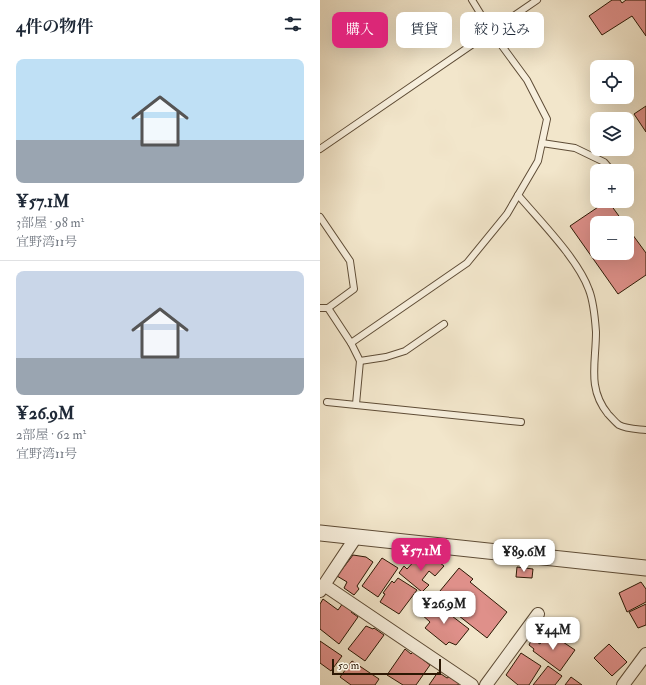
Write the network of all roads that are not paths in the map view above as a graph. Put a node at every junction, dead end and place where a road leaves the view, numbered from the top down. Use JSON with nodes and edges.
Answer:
{"nodes":[{"id":1,"x":472,"y":0,"type":"edge"},
{"id":2,"x":537,"y":0,"type":"edge"},
{"id":3,"x":480,"y":12,"type":"edge"},
{"id":4,"x":520,"y":12,"type":"edge"},
{"id":5,"x":467,"y":48,"type":"edge"},
{"id":6,"x":504,"y":48,"type":"edge"},
{"id":7,"x":542,"y":143,"type":"junction"},
{"id":8,"x":320,"y":150,"type":"edge"},
{"id":9,"x":606,"y":164,"type":"edge"},
{"id":10,"x":518,"y":195,"type":"junction"},
{"id":11,"x":320,"y":217,"type":"edge"},
{"id":12,"x":320,"y":308,"type":"edge"},
{"id":13,"x":328,"y":308,"type":"junction"},
{"id":14,"x":444,"y":324,"type":"dead end"},
{"id":15,"x":351,"y":343,"type":"junction"},
{"id":16,"x":360,"y":361,"type":"junction"},
{"id":17,"x":327,"y":402,"type":"dead end"},
{"id":18,"x":356,"y":404,"type":"junction"},
{"id":19,"x":521,"y":422,"type":"dead end"},
{"id":20,"x":646,"y":430,"type":"edge"},
{"id":21,"x":320,"y":533,"type":"edge"},
{"id":22,"x":356,"y":537,"type":"junction"},
{"id":23,"x":646,"y":568,"type":"edge"},
{"id":24,"x":322,"y":588,"type":"edge"},
{"id":25,"x":538,"y":614,"type":"dead end"},
{"id":26,"x":646,"y":654,"type":"edge"},
{"id":27,"x":472,"y":685,"type":"edge"},
{"id":28,"x":486,"y":685,"type":"edge"},
{"id":29,"x":623,"y":685,"type":"edge"}],
"edges":[{"from":1,"to":3,"type":"lane"},
{"from":2,"to":4,"type":"lane"},
{"from":5,"to":8,"type":"lane"},
{"from":6,"to":7,"type":"lane"},
{"from":7,"to":9,"type":"lane"},
{"from":7,"to":10,"type":"lane"},
{"from":10,"to":15,"type":"lane"},
{"from":10,"to":20,"type":"lane"},
{"from":11,"to":13,"type":"lane"},
{"from":12,"to":13,"type":"lane"},
{"from":13,"to":15,"type":"lane"},
{"from":14,"to":16,"type":"lane"},
{"from":15,"to":16,"type":"lane"},
{"from":16,"to":18,"type":"lane"},
{"from":17,"to":18,"type":"lane"},
{"from":18,"to":19,"type":"lane"},
{"from":21,"to":22,"type":"street"},
{"from":22,"to":23,"type":"street"},
{"from":22,"to":24,"type":"street"},
{"from":24,"to":27,"type":"street"},
{"from":25,"to":28,"type":"street"},
{"from":26,"to":29,"type":"street"}]}
